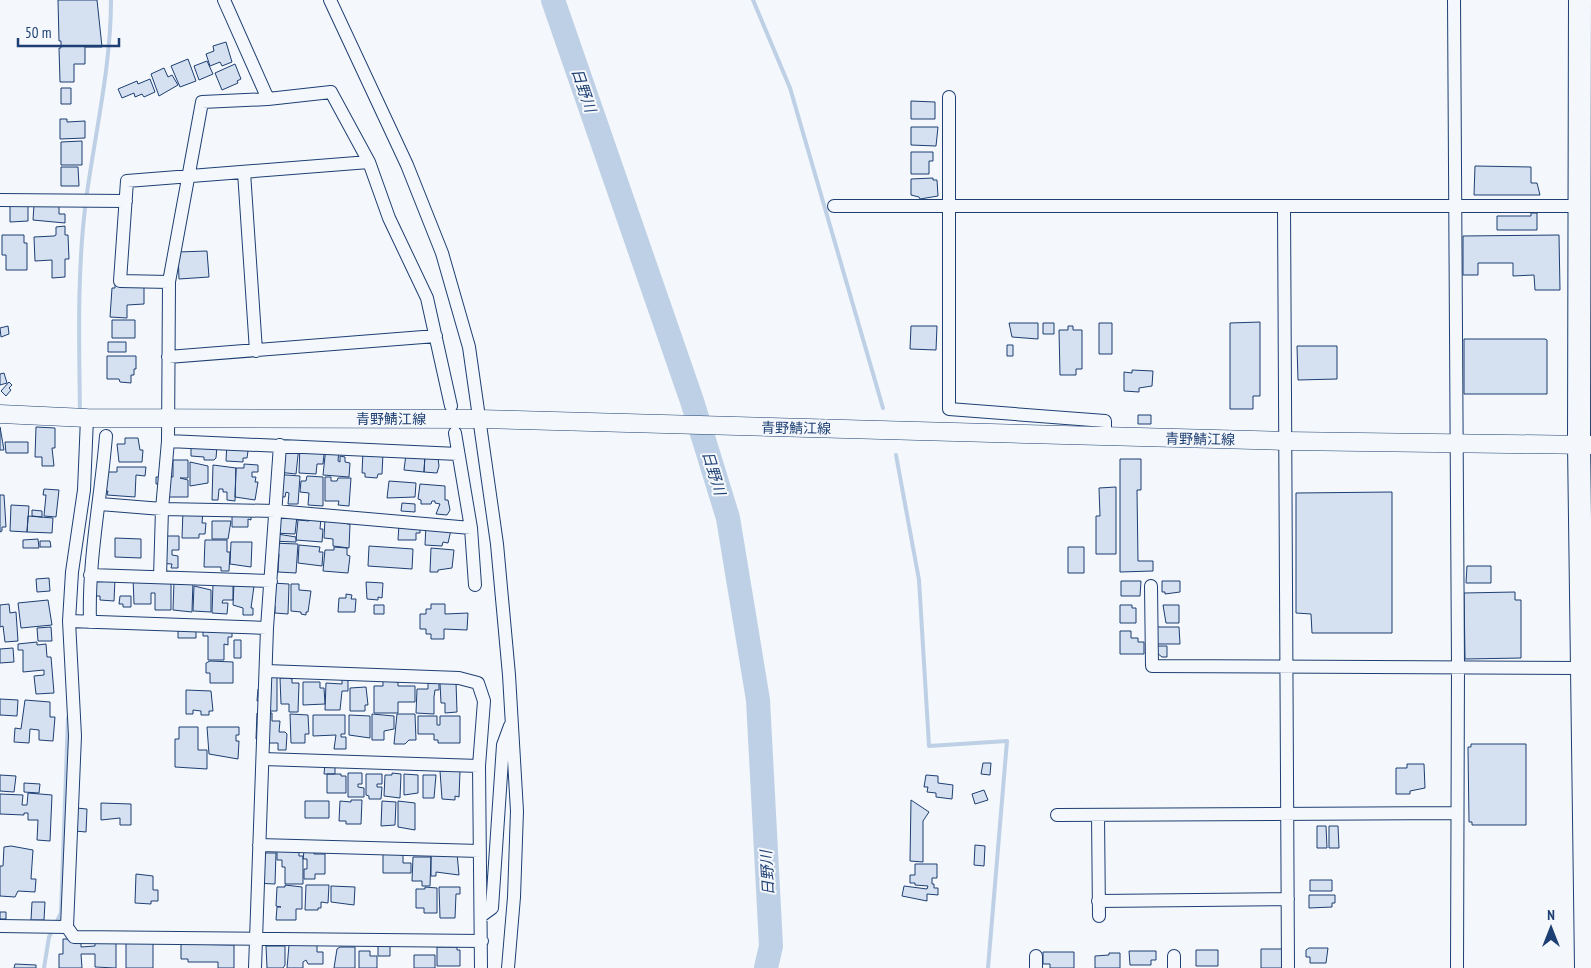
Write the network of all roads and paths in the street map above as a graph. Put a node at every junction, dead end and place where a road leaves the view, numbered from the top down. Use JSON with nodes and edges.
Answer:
{"nodes":[{"id":1,"x":224,"y":0,"type":"edge"},
{"id":2,"x":330,"y":0,"type":"edge"},
{"id":3,"x":1454,"y":0,"type":"edge"},
{"id":4,"x":1580,"y":0,"type":"edge"},
{"id":5,"x":949,"y":97,"type":"dead end"},
{"id":6,"x":268,"y":100,"type":"junction"},
{"id":7,"x":369,"y":162,"type":"junction"},
{"id":8,"x":244,"y":172,"type":"junction"},
{"id":9,"x":188,"y":176,"type":"junction"},
{"id":10,"x":0,"y":200,"type":"edge"},
{"id":11,"x":126,"y":201,"type":"junction"},
{"id":12,"x":834,"y":206,"type":"dead end"},
{"id":13,"x":949,"y":206,"type":"junction"},
{"id":14,"x":1284,"y":206,"type":"junction"},
{"id":15,"x":1456,"y":206,"type":"junction"},
{"id":16,"x":1579,"y":206,"type":"junction"},
{"id":17,"x":1585,"y":236,"type":"edge"},
{"id":18,"x":169,"y":282,"type":"junction"},
{"id":19,"x":436,"y":336,"type":"junction"},
{"id":20,"x":256,"y":350,"type":"junction"},
{"id":21,"x":168,"y":356,"type":"junction"},
{"id":22,"x":451,"y":406,"type":"dead end"},
{"id":23,"x":0,"y":414,"type":"edge"},
{"id":24,"x":86,"y":418,"type":"junction"},
{"id":25,"x":167,"y":418,"type":"junction"},
{"id":26,"x":484,"y":420,"type":"junction"},
{"id":27,"x":455,"y":433,"type":"dead end"},
{"id":28,"x":106,"y":436,"type":"dead end"},
{"id":29,"x":1105,"y":436,"type":"junction"},
{"id":30,"x":1286,"y":440,"type":"junction"},
{"id":31,"x":168,"y":441,"type":"junction"},
{"id":32,"x":280,"y":444,"type":"junction"},
{"id":33,"x":1456,"y":444,"type":"junction"},
{"id":34,"x":1585,"y":444,"type":"edge"},
{"id":35,"x":458,"y":454,"type":"junction"},
{"id":36,"x":100,"y":504,"type":"junction"},
{"id":37,"x":162,"y":509,"type":"junction"},
{"id":38,"x":276,"y":511,"type":"junction"},
{"id":39,"x":471,"y":528,"type":"junction"},
{"id":40,"x":90,"y":575,"type":"junction"},
{"id":41,"x":160,"y":577,"type":"junction"},
{"id":42,"x":271,"y":580,"type":"junction"},
{"id":43,"x":474,"y":585,"type":"dead end"},
{"id":44,"x":1151,"y":586,"type":"dead end"},
{"id":45,"x":69,"y":621,"type":"junction"},
{"id":46,"x":90,"y":622,"type":"junction"},
{"id":47,"x":267,"y":628,"type":"junction"},
{"id":48,"x":1287,"y":666,"type":"junction"},
{"id":49,"x":1458,"y":666,"type":"junction"},
{"id":50,"x":1581,"y":668,"type":"junction"},
{"id":51,"x":266,"y":671,"type":"junction"},
{"id":52,"x":512,"y":722,"type":"junction"},
{"id":53,"x":263,"y":759,"type":"junction"},
{"id":54,"x":479,"y":766,"type":"junction"},
{"id":55,"x":1457,"y":813,"type":"junction"},
{"id":56,"x":1288,"y":814,"type":"junction"},
{"id":57,"x":1057,"y":815,"type":"dead end"},
{"id":58,"x":1098,"y":815,"type":"junction"},
{"id":59,"x":259,"y":845,"type":"junction"},
{"id":60,"x":480,"y":851,"type":"junction"},
{"id":61,"x":1288,"y":899,"type":"junction"},
{"id":62,"x":1098,"y":901,"type":"junction"},
{"id":63,"x":481,"y":916,"type":"junction"},
{"id":64,"x":1099,"y":916,"type":"dead end"},
{"id":65,"x":0,"y":926,"type":"edge"},
{"id":66,"x":67,"y":927,"type":"junction"},
{"id":67,"x":256,"y":938,"type":"junction"},
{"id":68,"x":482,"y":942,"type":"junction"},
{"id":69,"x":255,"y":968,"type":"edge"},
{"id":70,"x":481,"y":968,"type":"edge"},
{"id":71,"x":508,"y":968,"type":"edge"},
{"id":72,"x":1288,"y":968,"type":"edge"},
{"id":73,"x":1457,"y":968,"type":"edge"},
{"id":74,"x":1586,"y":968,"type":"edge"}],
"edges":[{"from":1,"to":6,"type":"street"},
{"from":2,"to":26,"type":"street"},
{"from":3,"to":15,"type":"street"},
{"from":4,"to":16,"type":"highway"},
{"from":5,"to":13,"type":"street"},
{"from":6,"to":7,"type":"street"},
{"from":6,"to":9,"type":"street"},
{"from":7,"to":8,"type":"street"},
{"from":7,"to":19,"type":"street"},
{"from":8,"to":9,"type":"street"},
{"from":8,"to":20,"type":"street"},
{"from":9,"to":11,"type":"street"},
{"from":9,"to":18,"type":"street"},
{"from":10,"to":11,"type":"street"},
{"from":11,"to":18,"type":"street"},
{"from":12,"to":13,"type":"street"},
{"from":13,"to":14,"type":"street"},
{"from":13,"to":29,"type":"street"},
{"from":14,"to":15,"type":"street"},
{"from":14,"to":30,"type":"street"},
{"from":15,"to":16,"type":"street"},
{"from":15,"to":33,"type":"street"},
{"from":16,"to":17,"type":"highway"},
{"from":17,"to":34,"type":"highway"},
{"from":18,"to":21,"type":"street"},
{"from":19,"to":20,"type":"street"},
{"from":19,"to":22,"type":"street"},
{"from":20,"to":21,"type":"street"},
{"from":21,"to":25,"type":"street"},
{"from":23,"to":24,"type":"main road","name":"青野鯖江線"},
{"from":24,"to":25,"type":"main road","name":"青野鯖江線"},
{"from":24,"to":45,"type":"street"},
{"from":25,"to":26,"type":"main road","name":"青野鯖江線"},
{"from":25,"to":31,"type":"street"},
{"from":26,"to":29,"type":"main road","name":"青野鯖江線"},
{"from":26,"to":52,"type":"street"},
{"from":27,"to":35,"type":"street"},
{"from":28,"to":36,"type":"street"},
{"from":29,"to":30,"type":"main road","name":"青野鯖江線"},
{"from":30,"to":33,"type":"main road","name":"青野鯖江線"},
{"from":30,"to":48,"type":"street"},
{"from":31,"to":32,"type":"street"},
{"from":31,"to":37,"type":"street"},
{"from":32,"to":35,"type":"street"},
{"from":32,"to":38,"type":"street"},
{"from":33,"to":34,"type":"main road","name":"青野鯖江線"},
{"from":33,"to":49,"type":"street"},
{"from":34,"to":50,"type":"highway"},
{"from":35,"to":39,"type":"street"},
{"from":36,"to":37,"type":"street"},
{"from":36,"to":40,"type":"street"},
{"from":37,"to":38,"type":"street"},
{"from":37,"to":41,"type":"street"},
{"from":38,"to":39,"type":"street"},
{"from":38,"to":42,"type":"street"},
{"from":39,"to":43,"type":"street"},
{"from":40,"to":41,"type":"street"},
{"from":40,"to":46,"type":"street"},
{"from":41,"to":42,"type":"street"},
{"from":42,"to":47,"type":"street"},
{"from":44,"to":48,"type":"street"},
{"from":45,"to":46,"type":"street"},
{"from":45,"to":66,"type":"street"},
{"from":46,"to":47,"type":"street"},
{"from":47,"to":51,"type":"street"},
{"from":48,"to":49,"type":"street"},
{"from":48,"to":56,"type":"street"},
{"from":49,"to":50,"type":"street"},
{"from":49,"to":55,"type":"street"},
{"from":50,"to":74,"type":"highway"},
{"from":51,"to":53,"type":"street"},
{"from":51,"to":54,"type":"street"},
{"from":52,"to":63,"type":"street"},
{"from":52,"to":71,"type":"street"},
{"from":53,"to":54,"type":"street"},
{"from":53,"to":59,"type":"street"},
{"from":54,"to":60,"type":"street"},
{"from":55,"to":56,"type":"street"},
{"from":55,"to":73,"type":"street"},
{"from":56,"to":58,"type":"street"},
{"from":56,"to":61,"type":"street"},
{"from":57,"to":58,"type":"street"},
{"from":58,"to":62,"type":"street"},
{"from":59,"to":60,"type":"street"},
{"from":59,"to":67,"type":"street"},
{"from":60,"to":63,"type":"street"},
{"from":61,"to":62,"type":"street"},
{"from":61,"to":72,"type":"street"},
{"from":62,"to":64,"type":"street"},
{"from":63,"to":68,"type":"street"},
{"from":65,"to":66,"type":"street"},
{"from":66,"to":67,"type":"street"},
{"from":67,"to":68,"type":"street"},
{"from":67,"to":69,"type":"street"},
{"from":68,"to":70,"type":"street"}]}
